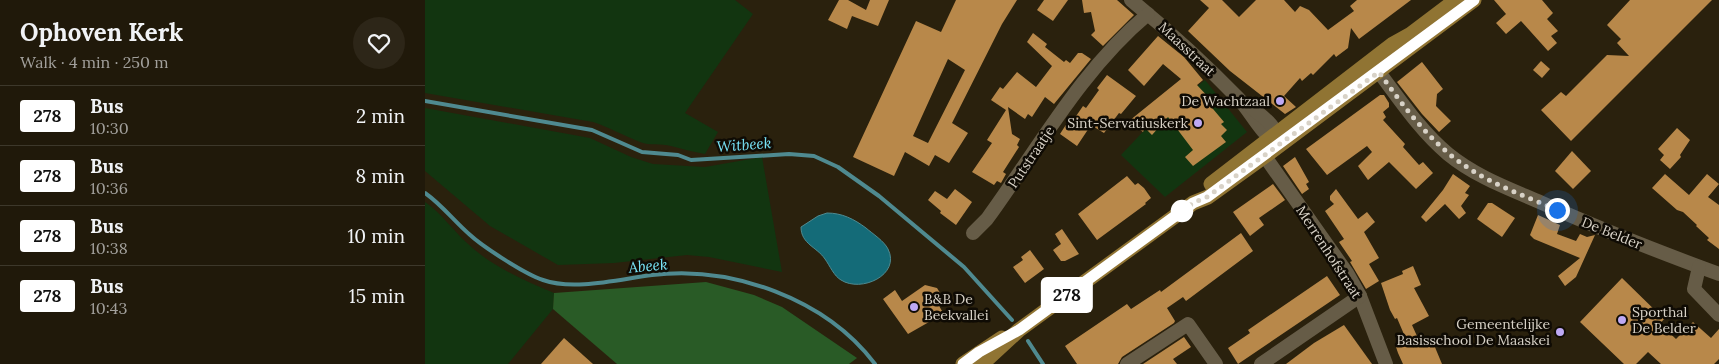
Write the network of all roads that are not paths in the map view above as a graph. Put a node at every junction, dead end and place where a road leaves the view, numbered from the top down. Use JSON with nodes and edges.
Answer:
{"nodes":[{"id":1,"x":1131,"y":0,"type":"edge"},
{"id":2,"x":1456,"y":0,"type":"edge"},
{"id":3,"x":1474,"y":0,"type":"edge"},
{"id":4,"x":1148,"y":14,"type":"junction"},
{"id":5,"x":1375,"y":66,"type":"junction"},
{"id":6,"x":1270,"y":144,"type":"junction"},
{"id":7,"x":973,"y":233,"type":"dead end"},
{"id":8,"x":1699,"y":267,"type":"junction"},
{"id":9,"x":1719,"y":274,"type":"edge"},
{"id":10,"x":1360,"y":296,"type":"junction"},
{"id":11,"x":1719,"y":315,"type":"edge"},
{"id":12,"x":1019,"y":330,"type":"junction"},
{"id":13,"x":963,"y":364,"type":"edge"},
{"id":14,"x":982,"y":364,"type":"edge"},
{"id":15,"x":1127,"y":364,"type":"edge"},
{"id":16,"x":1215,"y":364,"type":"edge"},
{"id":17,"x":1261,"y":364,"type":"edge"},
{"id":18,"x":1386,"y":364,"type":"edge"}],
"edges":[{"from":1,"to":4,"type":"street","name":"Maasstraat"},
{"from":2,"to":5,"type":"main road"},
{"from":3,"to":5,"type":"main road"},
{"from":4,"to":6,"type":"street","name":"Maasstraat"},
{"from":4,"to":7,"type":"street","name":"Putstraatje"},
{"from":5,"to":6,"type":"main road"},
{"from":5,"to":8,"type":"street","name":"De Belder"},
{"from":6,"to":10,"type":"street","name":"Merrenhofstraat"},
{"from":6,"to":12,"type":"main road"},
{"from":8,"to":9,"type":"street","name":"De Belder"},
{"from":8,"to":11,"type":"street"},
{"from":10,"to":17,"type":"street"},
{"from":10,"to":18,"type":"street","name":"Merrenhofstraat"},
{"from":12,"to":13,"type":"main road"},
{"from":12,"to":14,"type":"main road"},
{"from":15,"to":16,"type":"street"}]}
